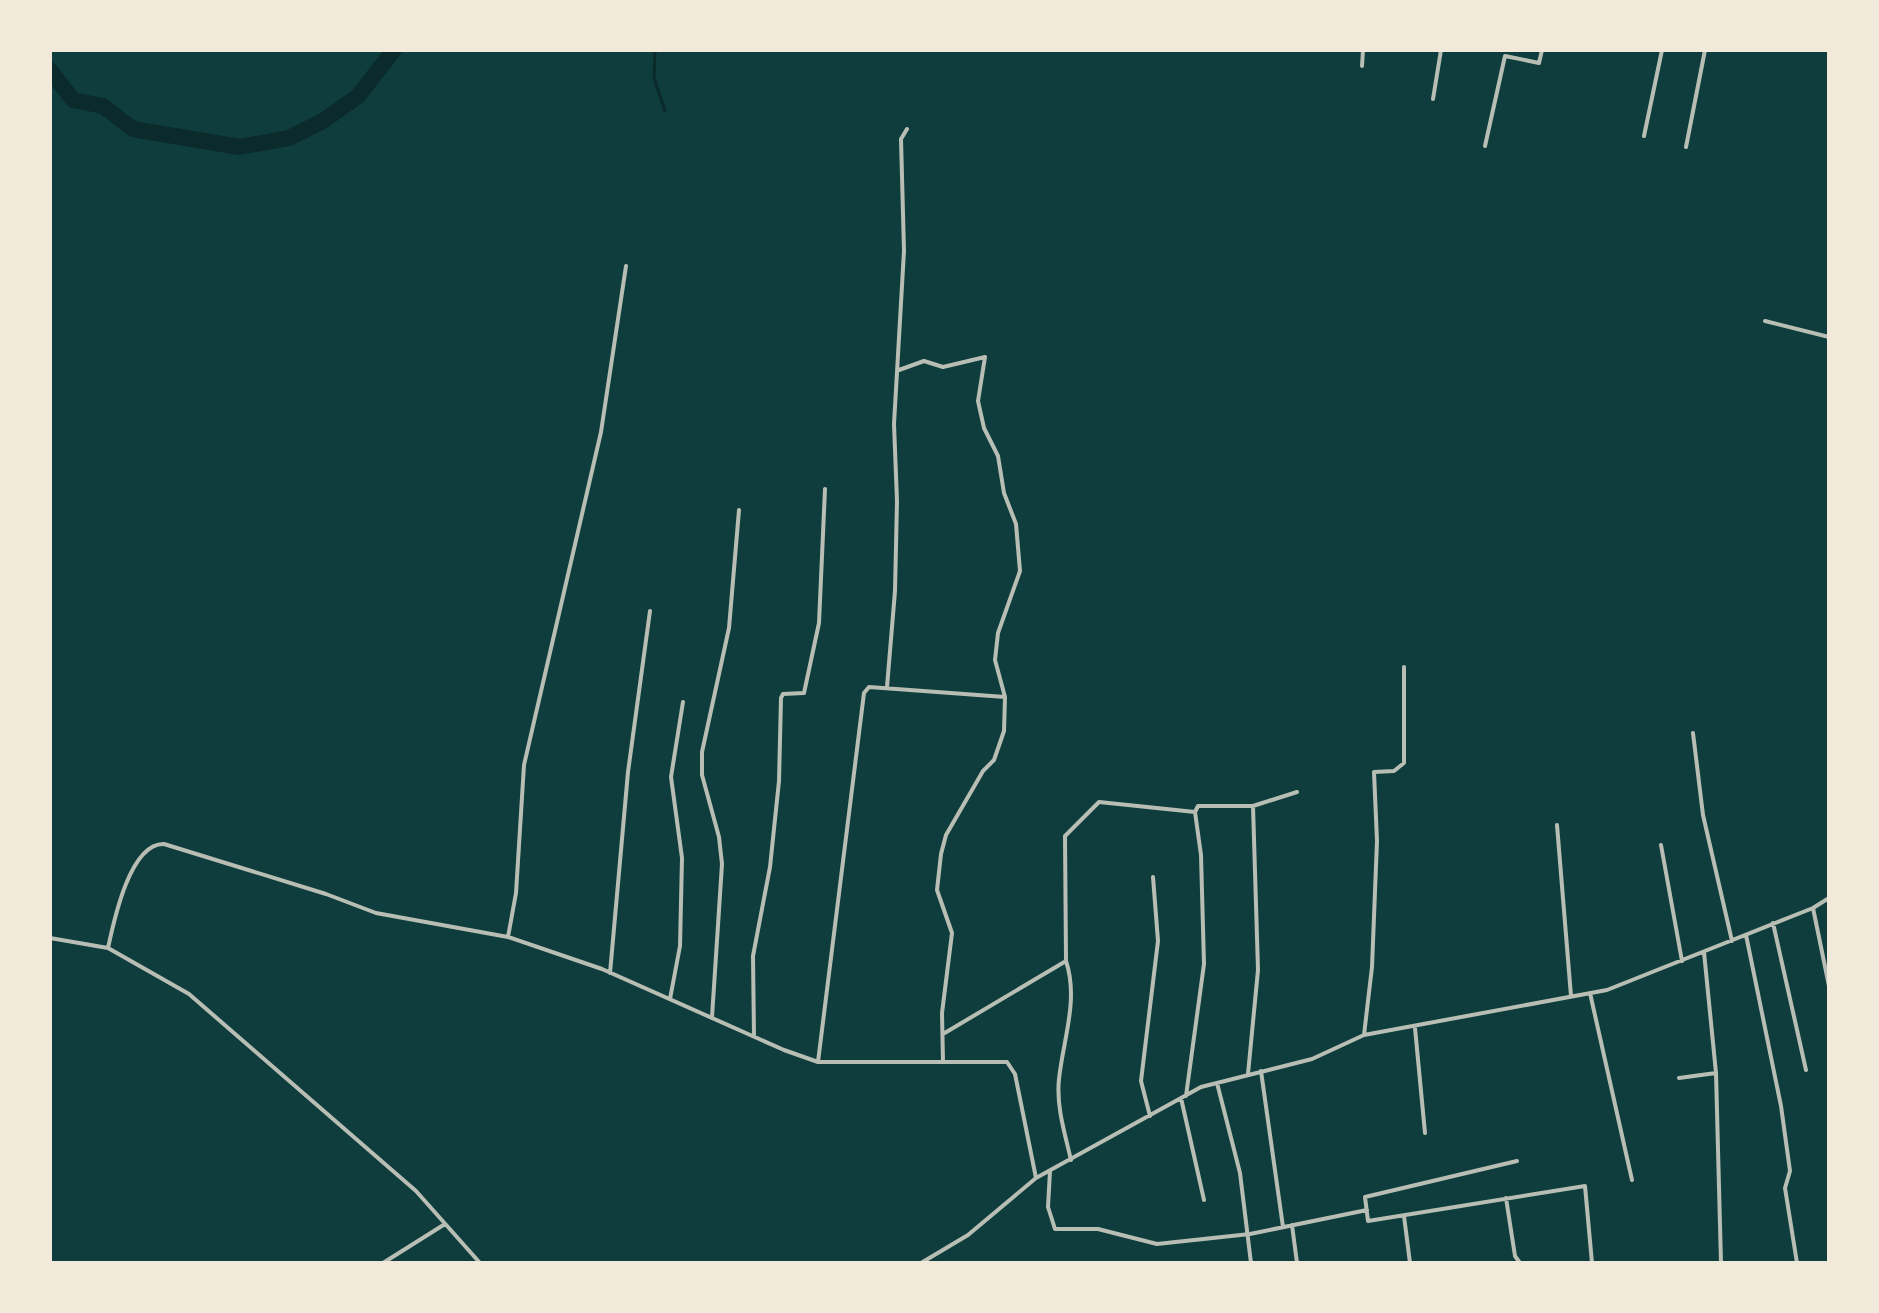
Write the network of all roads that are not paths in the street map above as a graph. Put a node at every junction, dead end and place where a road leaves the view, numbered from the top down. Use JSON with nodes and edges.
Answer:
{"nodes":[{"id":1,"x":1363,"y":50,"type":"edge"},
{"id":2,"x":1441,"y":50,"type":"edge"},
{"id":3,"x":1542,"y":50,"type":"edge"},
{"id":4,"x":1662,"y":50,"type":"edge"},
{"id":5,"x":1705,"y":50,"type":"edge"},
{"id":6,"x":1362,"y":66,"type":"dead end"},
{"id":7,"x":1433,"y":99,"type":"dead end"},
{"id":8,"x":907,"y":129,"type":"dead end"},
{"id":9,"x":1644,"y":136,"type":"dead end"},
{"id":10,"x":1485,"y":146,"type":"dead end"},
{"id":11,"x":1686,"y":147,"type":"dead end"},
{"id":12,"x":626,"y":266,"type":"dead end"},
{"id":13,"x":1765,"y":321,"type":"dead end"},
{"id":14,"x":1829,"y":337,"type":"edge"},
{"id":15,"x":899,"y":370,"type":"junction"},
{"id":16,"x":825,"y":489,"type":"dead end"},
{"id":17,"x":739,"y":510,"type":"dead end"},
{"id":18,"x":650,"y":611,"type":"dead end"},
{"id":19,"x":1404,"y":667,"type":"dead end"},
{"id":20,"x":887,"y":687,"type":"junction"},
{"id":21,"x":1005,"y":697,"type":"junction"},
{"id":22,"x":683,"y":702,"type":"dead end"},
{"id":23,"x":1693,"y":733,"type":"dead end"},
{"id":24,"x":1297,"y":792,"type":"dead end"},
{"id":25,"x":1253,"y":806,"type":"junction"},
{"id":26,"x":1195,"y":812,"type":"junction"},
{"id":27,"x":1557,"y":825,"type":"dead end"},
{"id":28,"x":1661,"y":845,"type":"dead end"},
{"id":29,"x":1153,"y":877,"type":"dead end"},
{"id":30,"x":1829,"y":898,"type":"edge"},
{"id":31,"x":1813,"y":908,"type":"junction"},
{"id":32,"x":1773,"y":923,"type":"junction"},
{"id":33,"x":1746,"y":935,"type":"junction"},
{"id":34,"x":508,"y":937,"type":"junction"},
{"id":35,"x":50,"y":938,"type":"edge"},
{"id":36,"x":1732,"y":941,"type":"junction"},
{"id":37,"x":108,"y":948,"type":"junction"},
{"id":38,"x":1704,"y":952,"type":"junction"},
{"id":39,"x":1066,"y":961,"type":"junction"},
{"id":40,"x":1682,"y":961,"type":"junction"},
{"id":41,"x":610,"y":973,"type":"junction"},
{"id":42,"x":1829,"y":986,"type":"edge"},
{"id":43,"x":1590,"y":993,"type":"junction"},
{"id":44,"x":1571,"y":996,"type":"junction"},
{"id":45,"x":670,"y":999,"type":"junction"},
{"id":46,"x":712,"y":1017,"type":"junction"},
{"id":47,"x":1415,"y":1028,"type":"junction"},
{"id":48,"x":943,"y":1034,"type":"junction"},
{"id":49,"x":1364,"y":1035,"type":"junction"},
{"id":50,"x":754,"y":1036,"type":"junction"},
{"id":51,"x":818,"y":1062,"type":"junction"},
{"id":52,"x":943,"y":1062,"type":"junction"},
{"id":53,"x":1806,"y":1070,"type":"dead end"},
{"id":54,"x":1261,"y":1071,"type":"junction"},
{"id":55,"x":1716,"y":1073,"type":"junction"},
{"id":56,"x":1248,"y":1074,"type":"junction"},
{"id":57,"x":1679,"y":1078,"type":"dead end"},
{"id":58,"x":1217,"y":1083,"type":"junction"},
{"id":59,"x":1183,"y":1097,"type":"junction"},
{"id":60,"x":1150,"y":1116,"type":"junction"},
{"id":61,"x":1425,"y":1133,"type":"dead end"},
{"id":62,"x":1071,"y":1160,"type":"junction"},
{"id":63,"x":1517,"y":1161,"type":"dead end"},
{"id":64,"x":1050,"y":1171,"type":"junction"},
{"id":65,"x":1036,"y":1178,"type":"junction"},
{"id":66,"x":1632,"y":1180,"type":"dead end"},
{"id":67,"x":1506,"y":1198,"type":"junction"},
{"id":68,"x":1204,"y":1200,"type":"dead end"},
{"id":69,"x":1367,"y":1210,"type":"junction"},
{"id":70,"x":1404,"y":1216,"type":"junction"},
{"id":71,"x":445,"y":1224,"type":"junction"},
{"id":72,"x":1292,"y":1225,"type":"junction"},
{"id":73,"x":1283,"y":1227,"type":"junction"},
{"id":74,"x":1250,"y":1234,"type":"junction"},
{"id":75,"x":383,"y":1263,"type":"edge"},
{"id":76,"x":480,"y":1263,"type":"edge"},
{"id":77,"x":921,"y":1263,"type":"edge"},
{"id":78,"x":1251,"y":1263,"type":"edge"},
{"id":79,"x":1297,"y":1263,"type":"edge"},
{"id":80,"x":1410,"y":1263,"type":"edge"},
{"id":81,"x":1520,"y":1263,"type":"edge"},
{"id":82,"x":1592,"y":1263,"type":"edge"},
{"id":83,"x":1721,"y":1263,"type":"edge"},
{"id":84,"x":1797,"y":1263,"type":"edge"}],
"edges":[{"from":1,"to":6,"type":"street"},
{"from":2,"to":7,"type":"street"},
{"from":3,"to":10,"type":"street"},
{"from":4,"to":9,"type":"street"},
{"from":5,"to":11,"type":"street"},
{"from":8,"to":15,"type":"street"},
{"from":12,"to":34,"type":"street"},
{"from":13,"to":14,"type":"street"},
{"from":15,"to":20,"type":"street"},
{"from":15,"to":21,"type":"street"},
{"from":16,"to":50,"type":"street"},
{"from":17,"to":46,"type":"street"},
{"from":18,"to":41,"type":"street"},
{"from":19,"to":49,"type":"street"},
{"from":20,"to":21,"type":"street"},
{"from":20,"to":51,"type":"street"},
{"from":21,"to":48,"type":"street"},
{"from":22,"to":45,"type":"street"},
{"from":23,"to":36,"type":"street"},
{"from":24,"to":25,"type":"street"},
{"from":25,"to":26,"type":"street"},
{"from":25,"to":56,"type":"street"},
{"from":26,"to":39,"type":"street"},
{"from":26,"to":59,"type":"street"},
{"from":27,"to":44,"type":"street"},
{"from":28,"to":40,"type":"street"},
{"from":29,"to":60,"type":"street"},
{"from":30,"to":31,"type":"street"},
{"from":31,"to":32,"type":"street"},
{"from":31,"to":42,"type":"street"},
{"from":32,"to":33,"type":"street"},
{"from":32,"to":53,"type":"street"},
{"from":33,"to":36,"type":"street"},
{"from":33,"to":84,"type":"street"},
{"from":34,"to":37,"type":"street"},
{"from":34,"to":41,"type":"street"},
{"from":35,"to":37,"type":"street"},
{"from":36,"to":38,"type":"street"},
{"from":37,"to":71,"type":"street"},
{"from":38,"to":40,"type":"street"},
{"from":38,"to":55,"type":"street"},
{"from":39,"to":48,"type":"street"},
{"from":39,"to":62,"type":"street"},
{"from":40,"to":43,"type":"street"},
{"from":41,"to":45,"type":"street"},
{"from":43,"to":44,"type":"street"},
{"from":43,"to":66,"type":"street"},
{"from":44,"to":47,"type":"street"},
{"from":45,"to":46,"type":"street"},
{"from":46,"to":50,"type":"street"},
{"from":47,"to":49,"type":"street"},
{"from":47,"to":61,"type":"street"},
{"from":48,"to":52,"type":"street"},
{"from":49,"to":54,"type":"street"},
{"from":50,"to":51,"type":"street"},
{"from":51,"to":52,"type":"street"},
{"from":52,"to":65,"type":"street"},
{"from":54,"to":56,"type":"street"},
{"from":54,"to":73,"type":"street"},
{"from":55,"to":57,"type":"street"},
{"from":55,"to":83,"type":"street"},
{"from":56,"to":58,"type":"street"},
{"from":58,"to":59,"type":"street"},
{"from":58,"to":74,"type":"street"},
{"from":59,"to":60,"type":"street"},
{"from":59,"to":68,"type":"street"},
{"from":60,"to":62,"type":"street"},
{"from":62,"to":64,"type":"street"},
{"from":63,"to":69,"type":"street"},
{"from":64,"to":65,"type":"street"},
{"from":64,"to":74,"type":"street"},
{"from":65,"to":77,"type":"street"},
{"from":67,"to":70,"type":"street"},
{"from":67,"to":81,"type":"street"},
{"from":67,"to":82,"type":"street"},
{"from":69,"to":70,"type":"street"},
{"from":69,"to":72,"type":"street"},
{"from":70,"to":80,"type":"street"},
{"from":71,"to":75,"type":"street"},
{"from":71,"to":76,"type":"street"},
{"from":72,"to":73,"type":"street"},
{"from":72,"to":79,"type":"street"},
{"from":73,"to":74,"type":"street"},
{"from":74,"to":78,"type":"street"}]}
